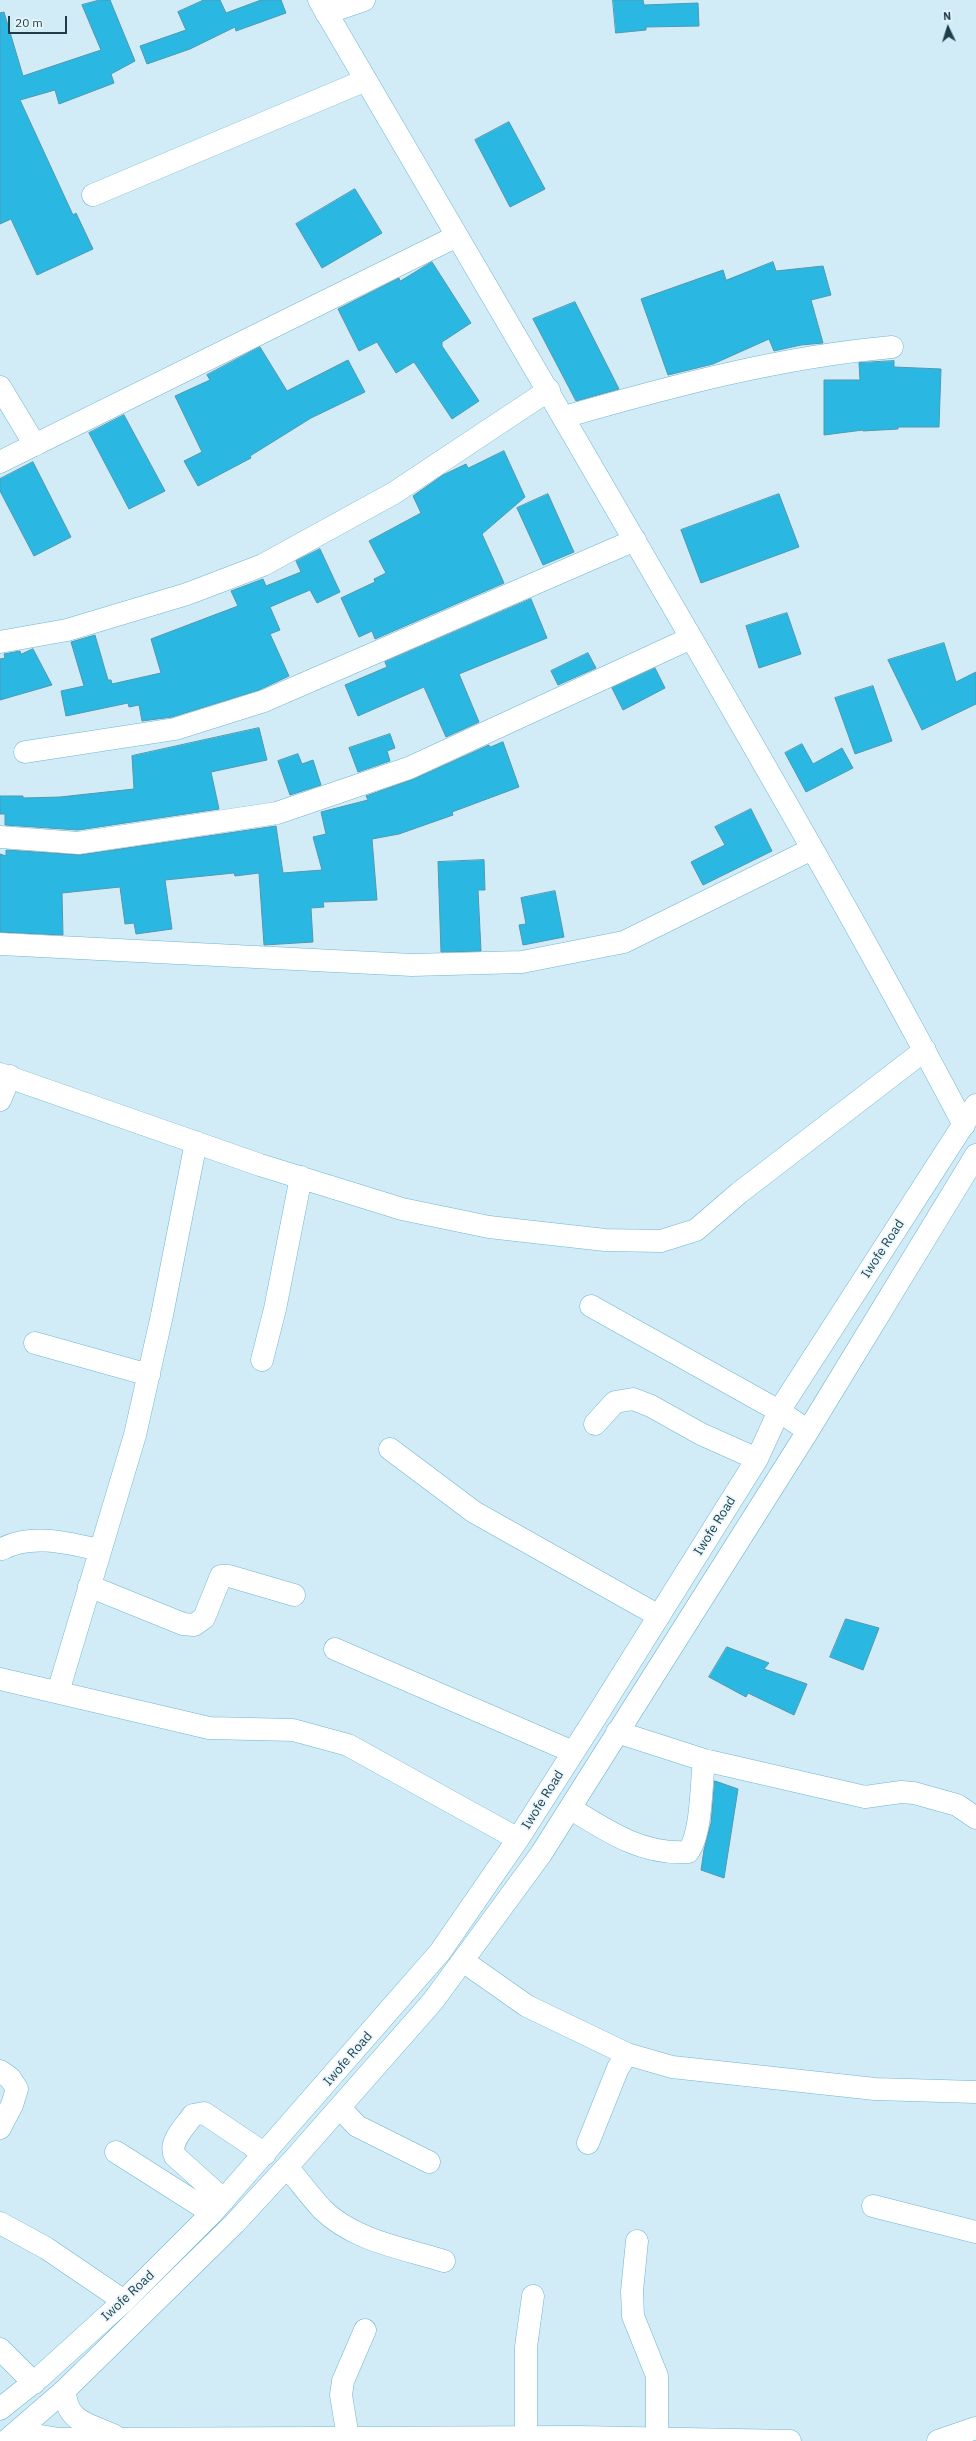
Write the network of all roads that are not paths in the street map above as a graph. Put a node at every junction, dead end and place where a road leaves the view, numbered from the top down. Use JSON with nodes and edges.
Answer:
{"nodes":[{"id":1,"x":364,"y":0,"type":"edge"},
{"id":2,"x":323,"y":7,"type":"edge"},
{"id":3,"x":366,"y":80,"type":"junction"},
{"id":4,"x":94,"y":195,"type":"dead end"},
{"id":5,"x":457,"y":236,"type":"junction"},
{"id":6,"x":892,"y":347,"type":"dead end"},
{"id":7,"x":0,"y":387,"type":"edge"},
{"id":8,"x":549,"y":390,"type":"junction"},
{"id":9,"x":564,"y":417,"type":"junction"},
{"id":10,"x":35,"y":445,"type":"junction"},
{"id":11,"x":0,"y":462,"type":"edge"},
{"id":12,"x":635,"y":540,"type":"junction"},
{"id":13,"x":691,"y":638,"type":"junction"},
{"id":14,"x":0,"y":642,"type":"edge"},
{"id":15,"x":25,"y":752,"type":"dead end"},
{"id":16,"x":0,"y":837,"type":"edge"},
{"id":17,"x":812,"y":849,"type":"junction"},
{"id":18,"x":0,"y":944,"type":"edge"},
{"id":19,"x":925,"y":1050,"type":"junction"},
{"id":20,"x":5,"y":1075,"type":"edge"},
{"id":21,"x":0,"y":1100,"type":"edge"},
{"id":22,"x":976,"y":1105,"type":"edge"},
{"id":23,"x":964,"y":1125,"type":"junction"},
{"id":24,"x":196,"y":1142,"type":"junction"},
{"id":25,"x":976,"y":1158,"type":"edge"},
{"id":26,"x":301,"y":1177,"type":"junction"},
{"id":27,"x":591,"y":1306,"type":"dead end"},
{"id":28,"x":35,"y":1343,"type":"dead end"},
{"id":29,"x":262,"y":1360,"type":"dead end"},
{"id":30,"x":149,"y":1374,"type":"junction"},
{"id":31,"x":779,"y":1411,"type":"junction"},
{"id":32,"x":594,"y":1424,"type":"dead end"},
{"id":33,"x":808,"y":1431,"type":"junction"},
{"id":34,"x":390,"y":1449,"type":"dead end"},
{"id":35,"x":757,"y":1459,"type":"junction"},
{"id":36,"x":2,"y":1548,"type":"dead end"},
{"id":37,"x":100,"y":1550,"type":"junction"},
{"id":38,"x":89,"y":1586,"type":"junction"},
{"id":39,"x":294,"y":1594,"type":"dead end"},
{"id":40,"x":659,"y":1616,"type":"junction"},
{"id":41,"x":335,"y":1648,"type":"dead end"},
{"id":42,"x":0,"y":1679,"type":"edge"},
{"id":43,"x":58,"y":1692,"type":"junction"},
{"id":44,"x":617,"y":1732,"type":"junction"},
{"id":45,"x":573,"y":1752,"type":"junction"},
{"id":46,"x":704,"y":1760,"type":"junction"},
{"id":47,"x":570,"y":1808,"type":"junction"},
{"id":48,"x":976,"y":1818,"type":"edge"},
{"id":49,"x":518,"y":1839,"type":"junction"},
{"id":50,"x":463,"y":1961,"type":"junction"},
{"id":51,"x":627,"y":2054,"type":"junction"},
{"id":52,"x":0,"y":2071,"type":"edge"},
{"id":53,"x":976,"y":2092,"type":"edge"},
{"id":54,"x":340,"y":2108,"type":"junction"},
{"id":55,"x":0,"y":2128,"type":"edge"},
{"id":56,"x":588,"y":2143,"type":"dead end"},
{"id":57,"x":116,"y":2152,"type":"dead end"},
{"id":58,"x":265,"y":2154,"type":"junction"},
{"id":59,"x":429,"y":2162,"type":"dead end"},
{"id":60,"x":287,"y":2167,"type":"junction"},
{"id":61,"x":218,"y":2206,"type":"junction"},
{"id":62,"x":873,"y":2206,"type":"dead end"},
{"id":63,"x":0,"y":2223,"type":"edge"},
{"id":64,"x":976,"y":2232,"type":"edge"},
{"id":65,"x":636,"y":2241,"type":"dead end"},
{"id":66,"x":444,"y":2261,"type":"dead end"},
{"id":67,"x":532,"y":2296,"type":"dead end"},
{"id":68,"x":124,"y":2301,"type":"junction"},
{"id":69,"x":365,"y":2330,"type":"dead end"},
{"id":70,"x":0,"y":2349,"type":"edge"},
{"id":71,"x":34,"y":2382,"type":"junction"},
{"id":72,"x":65,"y":2390,"type":"junction"},
{"id":73,"x":0,"y":2409,"type":"edge"},
{"id":74,"x":976,"y":2428,"type":"edge"},
{"id":75,"x":11,"y":2437,"type":"edge"},
{"id":76,"x":526,"y":2437,"type":"junction"},
{"id":77,"x":348,"y":2438,"type":"junction"},
{"id":78,"x":657,"y":2438,"type":"junction"},
{"id":79,"x":128,"y":2439,"type":"edge"},
{"id":80,"x":579,"y":2439,"type":"edge"},
{"id":81,"x":790,"y":2441,"type":"edge"},
{"id":82,"x":938,"y":2441,"type":"edge"}],
"edges":[{"from":1,"to":2,"type":"street"},
{"from":2,"to":3,"type":"street"},
{"from":3,"to":4,"type":"street"},
{"from":3,"to":5,"type":"street"},
{"from":5,"to":8,"type":"street"},
{"from":5,"to":10,"type":"street"},
{"from":6,"to":9,"type":"street"},
{"from":7,"to":10,"type":"street"},
{"from":8,"to":9,"type":"street"},
{"from":8,"to":14,"type":"street"},
{"from":9,"to":12,"type":"street"},
{"from":10,"to":11,"type":"street"},
{"from":12,"to":13,"type":"street"},
{"from":12,"to":15,"type":"street"},
{"from":13,"to":16,"type":"street"},
{"from":13,"to":17,"type":"street"},
{"from":17,"to":18,"type":"street"},
{"from":17,"to":19,"type":"street"},
{"from":19,"to":23,"type":"street"},
{"from":19,"to":26,"type":"street"},
{"from":20,"to":21,"type":"street"},
{"from":20,"to":24,"type":"street"},
{"from":22,"to":23,"type":"street","name":"Iwofe Road"},
{"from":23,"to":31,"type":"street","name":"Iwofe Road"},
{"from":24,"to":26,"type":"street"},
{"from":24,"to":30,"type":"street"},
{"from":25,"to":33,"type":"street","name":"Iwofe Road"},
{"from":26,"to":29,"type":"street"},
{"from":27,"to":31,"type":"street"},
{"from":28,"to":30,"type":"street"},
{"from":30,"to":37,"type":"street"},
{"from":31,"to":33,"type":"street"},
{"from":31,"to":35,"type":"street","name":"Iwofe Road"},
{"from":32,"to":35,"type":"street"},
{"from":33,"to":44,"type":"street","name":"Iwofe Road"},
{"from":34,"to":40,"type":"street"},
{"from":35,"to":40,"type":"street","name":"Iwofe Road"},
{"from":36,"to":37,"type":"street"},
{"from":37,"to":38,"type":"street"},
{"from":38,"to":39,"type":"street"},
{"from":38,"to":43,"type":"street"},
{"from":40,"to":45,"type":"street","name":"Iwofe Road"},
{"from":41,"to":45,"type":"street"},
{"from":42,"to":43,"type":"street"},
{"from":43,"to":49,"type":"street"},
{"from":44,"to":46,"type":"street"},
{"from":44,"to":47,"type":"street","name":"Iwofe Road"},
{"from":45,"to":49,"type":"street","name":"Iwofe Road"},
{"from":46,"to":47,"type":"street"},
{"from":46,"to":48,"type":"street"},
{"from":47,"to":50,"type":"street","name":"Iwofe Road"},
{"from":49,"to":58,"type":"street","name":"Iwofe Road"},
{"from":50,"to":51,"type":"street"},
{"from":50,"to":54,"type":"street","name":"Iwofe Road"},
{"from":51,"to":53,"type":"street"},
{"from":51,"to":56,"type":"street"},
{"from":52,"to":55,"type":"street"},
{"from":54,"to":59,"type":"street"},
{"from":54,"to":60,"type":"street","name":"Iwofe Road"},
{"from":57,"to":61,"type":"street"},
{"from":58,"to":61,"type":"street","name":"Iwofe Road"},
{"from":58,"to":61,"type":"street"},
{"from":60,"to":66,"type":"street"},
{"from":60,"to":72,"type":"street","name":"Iwofe Road"},
{"from":61,"to":68,"type":"street","name":"Iwofe Road"},
{"from":62,"to":64,"type":"street"},
{"from":63,"to":68,"type":"street"},
{"from":65,"to":78,"type":"street"},
{"from":67,"to":76,"type":"street"},
{"from":68,"to":71,"type":"street","name":"Iwofe Road"},
{"from":69,"to":77,"type":"street"},
{"from":70,"to":71,"type":"street"},
{"from":71,"to":73,"type":"street","name":"Iwofe Road"},
{"from":72,"to":75,"type":"street","name":"Iwofe Road"},
{"from":72,"to":79,"type":"street"},
{"from":74,"to":82,"type":"street"},
{"from":75,"to":79,"type":"street"},
{"from":76,"to":77,"type":"street"},
{"from":76,"to":80,"type":"street"},
{"from":77,"to":79,"type":"street"},
{"from":78,"to":80,"type":"street"},
{"from":78,"to":81,"type":"street"}]}
